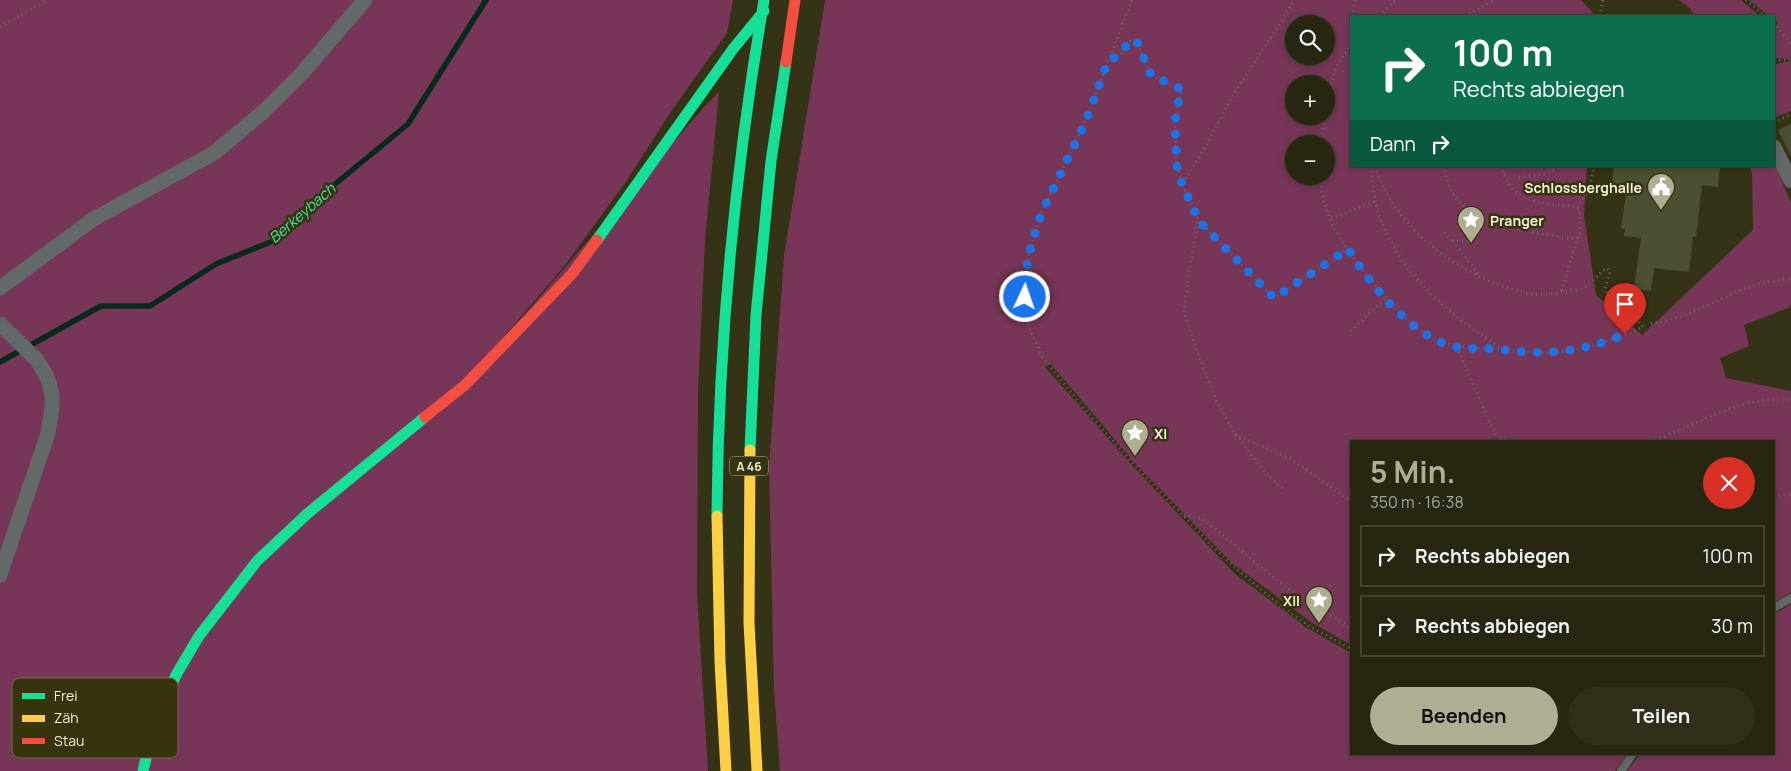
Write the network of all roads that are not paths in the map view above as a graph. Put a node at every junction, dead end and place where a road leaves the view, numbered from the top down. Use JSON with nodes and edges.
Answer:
{"nodes":[{"id":1,"x":365,"y":0,"type":"edge"},
{"id":2,"x":764,"y":0,"type":"edge"},
{"id":3,"x":773,"y":0,"type":"edge"},
{"id":4,"x":795,"y":0,"type":"edge"},
{"id":5,"x":1775,"y":149,"type":"edge"},
{"id":6,"x":1791,"y":180,"type":"edge"},
{"id":7,"x":0,"y":288,"type":"edge"},
{"id":8,"x":0,"y":324,"type":"edge"},
{"id":9,"x":0,"y":575,"type":"edge"},
{"id":10,"x":1791,"y":598,"type":"edge"},
{"id":11,"x":1775,"y":607,"type":"edge"},
{"id":12,"x":175,"y":678,"type":"edge"},
{"id":13,"x":1632,"y":755,"type":"edge"},
{"id":14,"x":146,"y":758,"type":"edge"},
{"id":15,"x":143,"y":771,"type":"edge"},
{"id":16,"x":726,"y":771,"type":"edge"},
{"id":17,"x":757,"y":771,"type":"edge"},
{"id":18,"x":1621,"y":771,"type":"edge"}],
"edges":[{"from":1,"to":7,"type":"street"},
{"from":2,"to":16,"type":"main road","number":"A 46"},
{"from":3,"to":12,"type":"main road"},
{"from":4,"to":17,"type":"main road","number":"A 46"},
{"from":5,"to":6,"type":"street"},
{"from":8,"to":9,"type":"street"},
{"from":10,"to":11,"type":"lane"},
{"from":13,"to":18,"type":"lane"},
{"from":14,"to":15,"type":"main road"}]}
